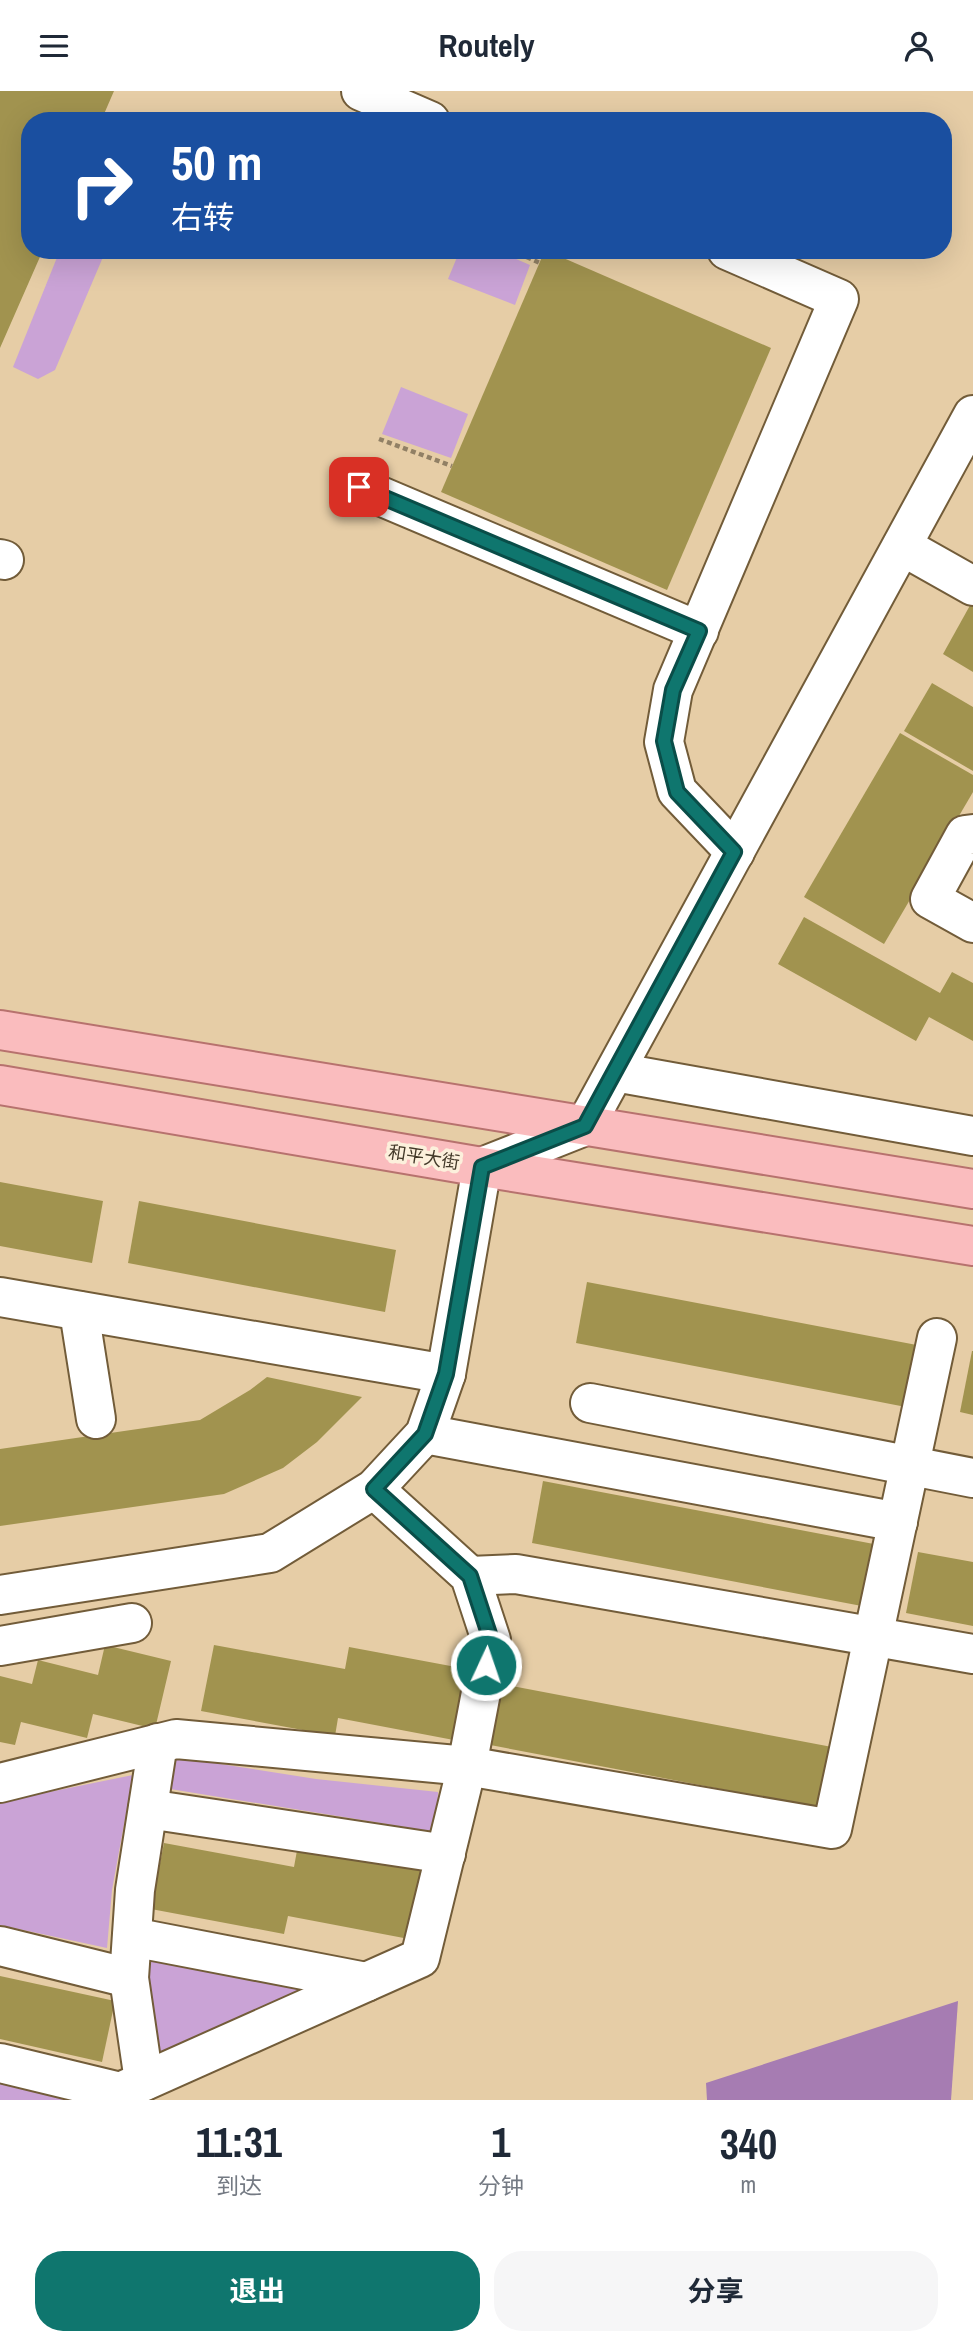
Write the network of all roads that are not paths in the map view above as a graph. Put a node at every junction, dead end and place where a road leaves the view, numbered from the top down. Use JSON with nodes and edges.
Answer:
{"nodes":[{"id":1,"x":361,"y":91,"type":"edge"},
{"id":2,"x":409,"y":112,"type":"edge"},
{"id":3,"x":748,"y":259,"type":"edge"},
{"id":4,"x":973,"y":415,"type":"edge"},
{"id":5,"x":359,"y":487,"type":"dead end"},
{"id":6,"x":902,"y":546,"type":"junction"},
{"id":7,"x":973,"y":586,"type":"edge"},
{"id":8,"x":699,"y":631,"type":"junction"},
{"id":9,"x":973,"y":834,"type":"edge"},
{"id":10,"x":734,"y":852,"type":"junction"},
{"id":11,"x":973,"y":923,"type":"edge"},
{"id":12,"x":0,"y":1030,"type":"edge"},
{"id":13,"x":615,"y":1072,"type":"junction"},
{"id":14,"x":0,"y":1085,"type":"edge"},
{"id":15,"x":585,"y":1126,"type":"junction"},
{"id":16,"x":973,"y":1136,"type":"edge"},
{"id":17,"x":482,"y":1167,"type":"junction"},
{"id":18,"x":973,"y":1189,"type":"edge"},
{"id":19,"x":973,"y":1246,"type":"edge"},
{"id":20,"x":0,"y":1297,"type":"edge"},
{"id":21,"x":79,"y":1311,"type":"junction"},
{"id":22,"x":937,"y":1338,"type":"dead end"},
{"id":23,"x":446,"y":1374,"type":"junction"},
{"id":24,"x":590,"y":1403,"type":"dead end"},
{"id":25,"x":96,"y":1419,"type":"dead end"},
{"id":26,"x":425,"y":1434,"type":"junction"},
{"id":27,"x":910,"y":1467,"type":"junction"},
{"id":28,"x":973,"y":1478,"type":"edge"},
{"id":29,"x":374,"y":1489,"type":"junction"},
{"id":30,"x":898,"y":1522,"type":"junction"},
{"id":31,"x":470,"y":1576,"type":"junction"},
{"id":32,"x":0,"y":1595,"type":"edge"},
{"id":33,"x":132,"y":1623,"type":"dead end"},
{"id":34,"x":874,"y":1635,"type":"junction"},
{"id":35,"x":0,"y":1646,"type":"edge"},
{"id":36,"x":973,"y":1654,"type":"edge"},
{"id":37,"x":158,"y":1743,"type":"junction"},
{"id":38,"x":467,"y":1766,"type":"junction"},
{"id":39,"x":0,"y":1783,"type":"edge"},
{"id":40,"x":148,"y":1809,"type":"junction"},
{"id":41,"x":446,"y":1854,"type":"junction"},
{"id":42,"x":132,"y":1937,"type":"junction"},
{"id":43,"x":0,"y":1946,"type":"edge"},
{"id":44,"x":129,"y":1978,"type":"junction"},
{"id":45,"x":366,"y":1982,"type":"junction"},
{"id":46,"x":0,"y":2063,"type":"edge"},
{"id":47,"x":124,"y":2091,"type":"edge"}],
"edges":[{"from":1,"to":2,"type":"street"},
{"from":3,"to":8,"type":"street"},
{"from":4,"to":6,"type":"street"},
{"from":5,"to":8,"type":"street"},
{"from":6,"to":7,"type":"street"},
{"from":6,"to":10,"type":"street"},
{"from":8,"to":10,"type":"street"},
{"from":9,"to":11,"type":"street"},
{"from":10,"to":13,"type":"street"},
{"from":12,"to":15,"type":"main road"},
{"from":13,"to":15,"type":"street"},
{"from":13,"to":16,"type":"street"},
{"from":14,"to":17,"type":"main road","name":"和平大街"},
{"from":15,"to":17,"type":"street"},
{"from":15,"to":18,"type":"main road"},
{"from":17,"to":19,"type":"main road","name":"和平大街"},
{"from":17,"to":23,"type":"street"},
{"from":20,"to":21,"type":"street"},
{"from":21,"to":23,"type":"street"},
{"from":21,"to":25,"type":"street"},
{"from":22,"to":27,"type":"street"},
{"from":23,"to":26,"type":"street"},
{"from":24,"to":27,"type":"street"},
{"from":26,"to":29,"type":"street"},
{"from":26,"to":30,"type":"street"},
{"from":27,"to":28,"type":"street"},
{"from":27,"to":30,"type":"street"},
{"from":29,"to":31,"type":"street"},
{"from":29,"to":32,"type":"street"},
{"from":30,"to":34,"type":"street"},
{"from":31,"to":34,"type":"street"},
{"from":31,"to":38,"type":"street"},
{"from":33,"to":35,"type":"street"},
{"from":34,"to":36,"type":"street"},
{"from":34,"to":38,"type":"street"},
{"from":37,"to":38,"type":"street"},
{"from":37,"to":39,"type":"street"},
{"from":37,"to":40,"type":"street"},
{"from":38,"to":41,"type":"street"},
{"from":40,"to":41,"type":"street"},
{"from":40,"to":42,"type":"street"},
{"from":41,"to":45,"type":"street"},
{"from":42,"to":44,"type":"street"},
{"from":42,"to":45,"type":"street"},
{"from":43,"to":44,"type":"street"},
{"from":44,"to":47,"type":"street"},
{"from":45,"to":47,"type":"street"},
{"from":46,"to":47,"type":"street"}]}
